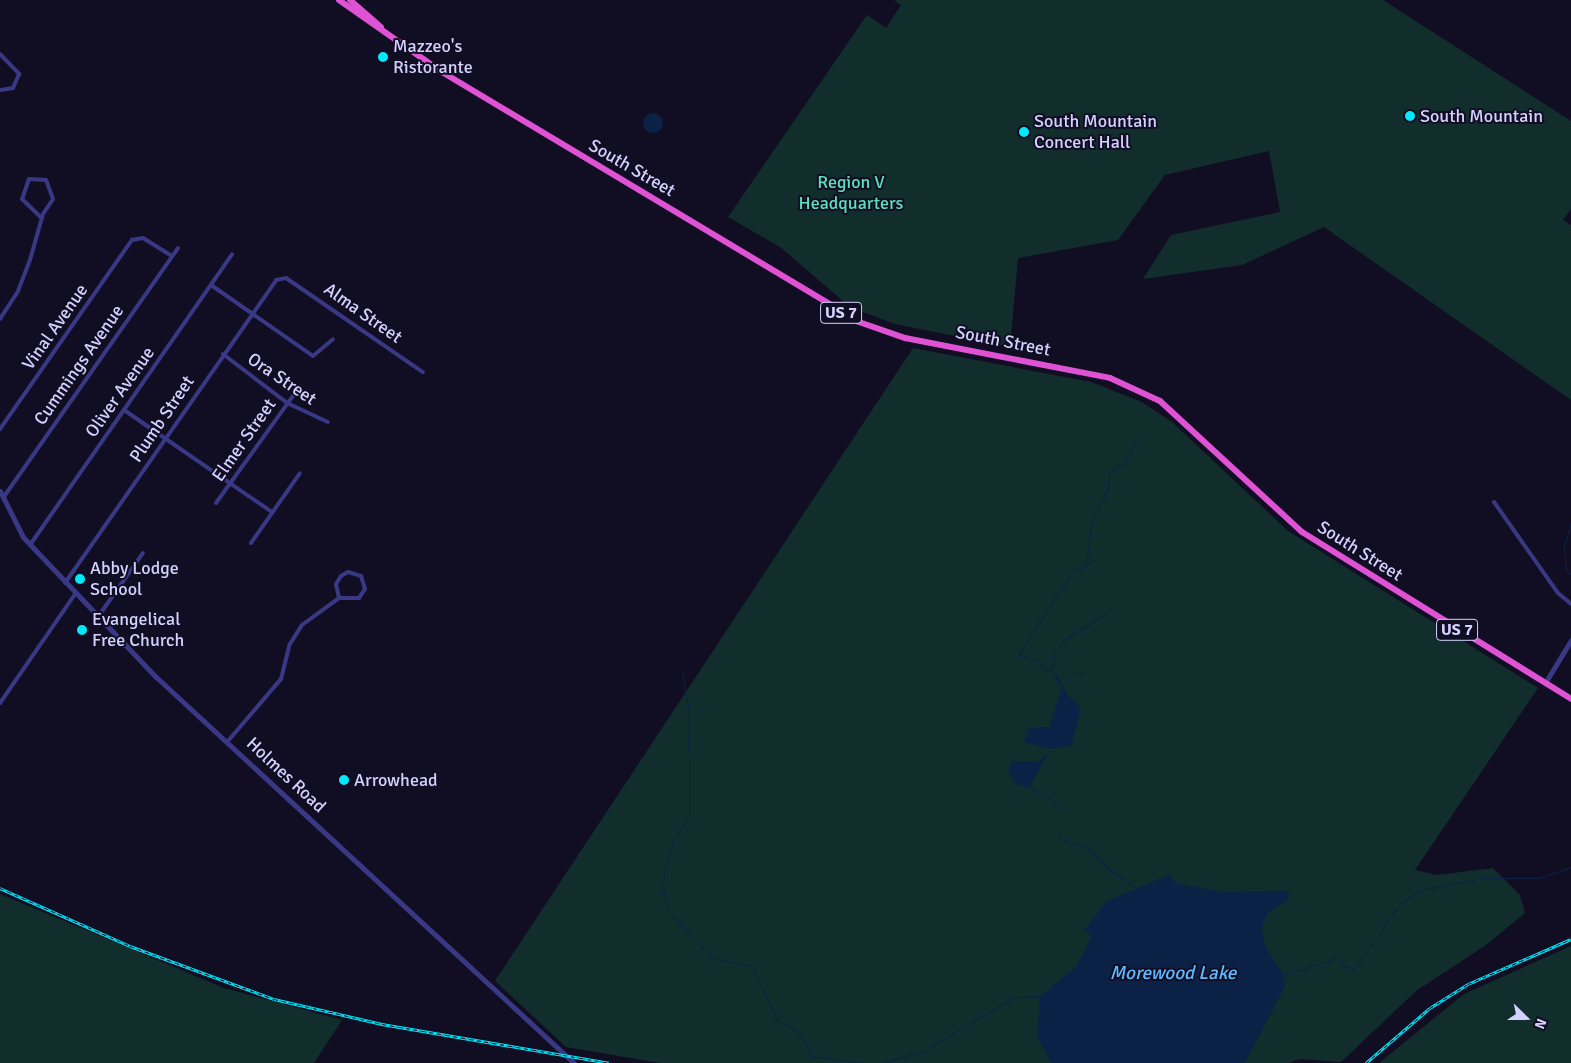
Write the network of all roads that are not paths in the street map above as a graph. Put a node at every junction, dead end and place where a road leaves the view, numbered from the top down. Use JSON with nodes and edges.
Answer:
{"nodes":[{"id":1,"x":339,"y":0,"type":"edge"},
{"id":2,"x":350,"y":0,"type":"edge"},
{"id":3,"x":405,"y":48,"type":"junction"},
{"id":4,"x":0,"y":54,"type":"edge"},
{"id":5,"x":0,"y":90,"type":"edge"},
{"id":6,"x":42,"y":218,"type":"junction"},
{"id":7,"x":178,"y":248,"type":"dead end"},
{"id":8,"x":232,"y":254,"type":"dead end"},
{"id":9,"x":172,"y":256,"type":"junction"},
{"id":10,"x":286,"y":278,"type":"joint"},
{"id":11,"x":211,"y":285,"type":"junction"},
{"id":12,"x":251,"y":314,"type":"junction"},
{"id":13,"x":0,"y":318,"type":"edge"},
{"id":14,"x":333,"y":338,"type":"dead end"},
{"id":15,"x":222,"y":354,"type":"junction"},
{"id":16,"x":423,"y":372,"type":"dead end"},
{"id":17,"x":295,"y":393,"type":"dead end"},
{"id":18,"x":287,"y":403,"type":"junction"},
{"id":19,"x":124,"y":410,"type":"junction"},
{"id":20,"x":328,"y":422,"type":"dead end"},
{"id":21,"x":0,"y":429,"type":"edge"},
{"id":22,"x":165,"y":438,"type":"junction"},
{"id":23,"x":300,"y":473,"type":"dead end"},
{"id":24,"x":231,"y":482,"type":"junction"},
{"id":25,"x":0,"y":491,"type":"edge"},
{"id":26,"x":3,"y":498,"type":"junction"},
{"id":27,"x":1494,"y":502,"type":"dead end"},
{"id":28,"x":216,"y":503,"type":"dead end"},
{"id":29,"x":272,"y":512,"type":"junction"},
{"id":30,"x":251,"y":543,"type":"dead end"},
{"id":31,"x":30,"y":545,"type":"junction"},
{"id":32,"x":143,"y":554,"type":"dead end"},
{"id":33,"x":65,"y":583,"type":"junction"},
{"id":34,"x":76,"y":594,"type":"junction"},
{"id":35,"x":338,"y":598,"type":"junction"},
{"id":36,"x":1571,"y":604,"type":"edge"},
{"id":37,"x":98,"y":617,"type":"junction"},
{"id":38,"x":1571,"y":640,"type":"edge"},
{"id":39,"x":1545,"y":683,"type":"junction"},
{"id":40,"x":1571,"y":699,"type":"edge"},
{"id":41,"x":0,"y":703,"type":"edge"},
{"id":42,"x":228,"y":741,"type":"junction"},
{"id":43,"x":572,"y":1061,"type":"edge"}],
"edges":[{"from":1,"to":3,"type":"highway","name":"South Street","number":"US 7"},
{"from":2,"to":3,"type":"highway","name":"South Street","number":"US 7"},
{"from":3,"to":39,"type":"highway","name":"South Street","number":"US 7"},
{"from":4,"to":5,"type":"street"},
{"from":6,"to":6,"type":"street"},
{"from":6,"to":13,"type":"street"},
{"from":7,"to":9,"type":"street","name":"Cummings Avenue"},
{"from":8,"to":11,"type":"street","name":"Oliver Avenue"},
{"from":9,"to":21,"type":"street","name":"Vinal Avenue"},
{"from":9,"to":26,"type":"street","name":"Cummings Avenue"},
{"from":10,"to":12,"type":"street","name":"Plumb Street"},
{"from":10,"to":16,"type":"street","name":"Alma Street"},
{"from":11,"to":12,"type":"street"},
{"from":11,"to":19,"type":"street","name":"Oliver Avenue"},
{"from":12,"to":14,"type":"street"},
{"from":12,"to":15,"type":"street","name":"Plumb Street"},
{"from":15,"to":18,"type":"street","name":"Ora Street"},
{"from":15,"to":22,"type":"street","name":"Plumb Street"},
{"from":17,"to":18,"type":"street","name":"Elmer Street"},
{"from":18,"to":20,"type":"street","name":"Ora Street"},
{"from":18,"to":24,"type":"street","name":"Elmer Street"},
{"from":19,"to":22,"type":"street"},
{"from":19,"to":31,"type":"street","name":"Oliver Avenue"},
{"from":22,"to":24,"type":"street"},
{"from":22,"to":33,"type":"street","name":"Plumb Street"},
{"from":23,"to":29,"type":"street"},
{"from":24,"to":28,"type":"street","name":"Elmer Street"},
{"from":24,"to":29,"type":"street"},
{"from":25,"to":26,"type":"street","name":"Holmes Road"},
{"from":26,"to":31,"type":"street","name":"Holmes Road"},
{"from":27,"to":36,"type":"street"},
{"from":29,"to":30,"type":"street"},
{"from":31,"to":33,"type":"street","name":"Holmes Road"},
{"from":32,"to":37,"type":"street"},
{"from":33,"to":34,"type":"street","name":"Holmes Road"},
{"from":34,"to":37,"type":"street","name":"Holmes Road"},
{"from":34,"to":41,"type":"street"},
{"from":35,"to":35,"type":"street"},
{"from":35,"to":42,"type":"street"},
{"from":37,"to":42,"type":"street","name":"Holmes Road"},
{"from":38,"to":39,"type":"street"},
{"from":39,"to":40,"type":"highway","name":"South Street","number":"US 7"},
{"from":42,"to":43,"type":"street","name":"Holmes Road"}]}
